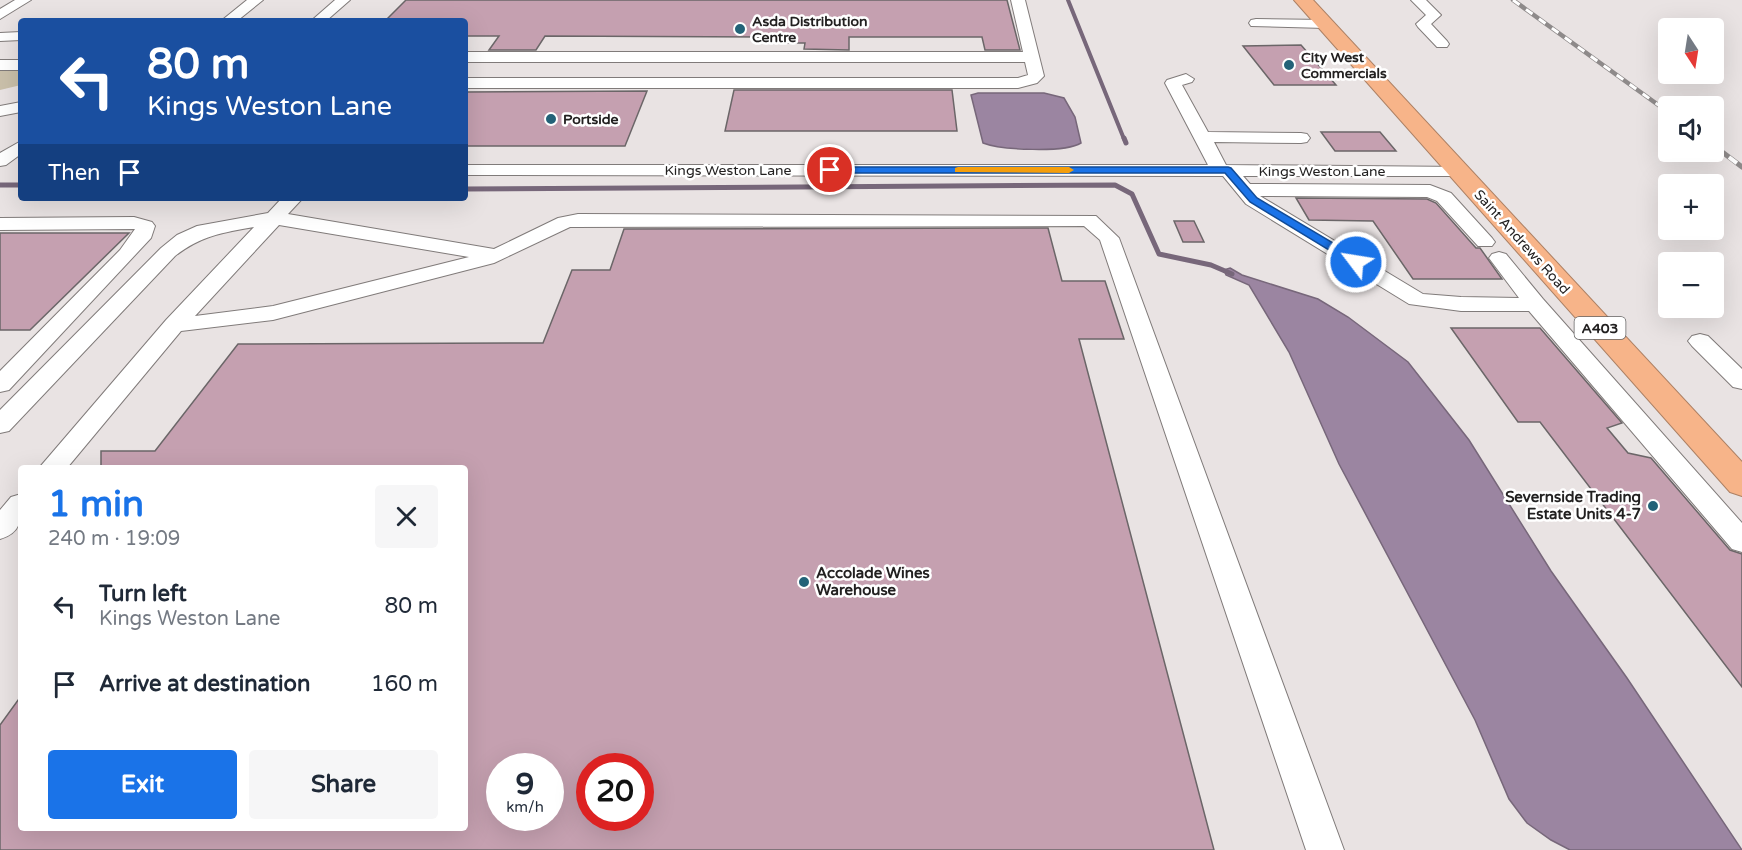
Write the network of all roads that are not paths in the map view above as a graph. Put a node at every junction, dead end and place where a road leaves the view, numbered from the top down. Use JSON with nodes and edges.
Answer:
{"nodes":[{"id":1,"x":24,"y":0,"type":"edge"},
{"id":2,"x":256,"y":0,"type":"edge"},
{"id":3,"x":343,"y":0,"type":"edge"},
{"id":4,"x":1017,"y":0,"type":"edge"},
{"id":5,"x":1303,"y":0,"type":"edge"},
{"id":6,"x":1418,"y":0,"type":"edge"},
{"id":7,"x":0,"y":15,"type":"edge"},
{"id":8,"x":232,"y":18,"type":"edge"},
{"id":9,"x":322,"y":18,"type":"edge"},
{"id":10,"x":1256,"y":23,"type":"dead end"},
{"id":11,"x":1325,"y":24,"type":"junction"},
{"id":12,"x":18,"y":36,"type":"edge"},
{"id":13,"x":0,"y":37,"type":"edge"},
{"id":14,"x":1442,"y":44,"type":"dead end"},
{"id":15,"x":468,"y":57,"type":"edge"},
{"id":16,"x":1032,"y":57,"type":"junction"},
{"id":17,"x":0,"y":65,"type":"edge"},
{"id":18,"x":18,"y":65,"type":"edge"},
{"id":19,"x":1186,"y":79,"type":"dead end"},
{"id":20,"x":468,"y":83,"type":"edge"},
{"id":21,"x":18,"y":97,"type":"edge"},
{"id":22,"x":0,"y":100,"type":"edge"},
{"id":23,"x":18,"y":108,"type":"edge"},
{"id":24,"x":0,"y":111,"type":"edge"},
{"id":25,"x":1203,"y":137,"type":"junction"},
{"id":26,"x":1301,"y":138,"type":"dead end"},
{"id":27,"x":18,"y":139,"type":"edge"},
{"id":28,"x":18,"y":148,"type":"edge"},
{"id":29,"x":0,"y":150,"type":"edge"},
{"id":30,"x":0,"y":161,"type":"edge"},
{"id":31,"x":0,"y":170,"type":"edge"},
{"id":32,"x":18,"y":170,"type":"edge"},
{"id":33,"x":468,"y":170,"type":"edge"},
{"id":34,"x":1224,"y":170,"type":"junction"},
{"id":35,"x":1458,"y":171,"type":"junction"},
{"id":36,"x":1244,"y":190,"type":"junction"},
{"id":37,"x":289,"y":201,"type":"edge"},
{"id":38,"x":275,"y":218,"type":"junction"},
{"id":39,"x":0,"y":224,"type":"edge"},
{"id":40,"x":497,"y":256,"type":"junction"},
{"id":41,"x":1535,"y":304,"type":"junction"},
{"id":42,"x":174,"y":325,"type":"junction"},
{"id":43,"x":1700,"y":341,"type":"dead end"},
{"id":44,"x":1742,"y":382,"type":"edge"},
{"id":45,"x":0,"y":385,"type":"edge"},
{"id":46,"x":0,"y":425,"type":"edge"},
{"id":47,"x":55,"y":465,"type":"edge"},
{"id":48,"x":1742,"y":484,"type":"edge"},
{"id":49,"x":18,"y":508,"type":"edge"},
{"id":50,"x":0,"y":529,"type":"edge"},
{"id":51,"x":1742,"y":542,"type":"edge"},
{"id":52,"x":1325,"y":850,"type":"edge"}],
"edges":[{"from":1,"to":7,"type":"street"},
{"from":2,"to":8,"type":"street"},
{"from":3,"to":9,"type":"street"},
{"from":4,"to":16,"type":"street"},
{"from":5,"to":11,"type":"highway","name":"Saint Andrews Road","number":"A403"},
{"from":6,"to":14,"type":"street"},
{"from":10,"to":11,"type":"street"},
{"from":11,"to":35,"type":"highway","name":"Saint Andrews Road","number":"A403"},
{"from":12,"to":13,"type":"street"},
{"from":15,"to":16,"type":"street"},
{"from":16,"to":20,"type":"street"},
{"from":17,"to":18,"type":"street"},
{"from":19,"to":25,"type":"street"},
{"from":21,"to":22,"type":"street"},
{"from":23,"to":24,"type":"street"},
{"from":25,"to":26,"type":"street"},
{"from":25,"to":34,"type":"street"},
{"from":27,"to":29,"type":"street"},
{"from":28,"to":30,"type":"street"},
{"from":31,"to":32,"type":"street"},
{"from":33,"to":34,"type":"street","name":"Kings Weston Lane"},
{"from":34,"to":35,"type":"street","name":"Kings Weston Lane"},
{"from":34,"to":36,"type":"street"},
{"from":35,"to":48,"type":"highway","name":"Saint Andrews Road","number":"A403"},
{"from":36,"to":41,"type":"street"},
{"from":36,"to":41,"type":"street"},
{"from":37,"to":38,"type":"street"},
{"from":38,"to":40,"type":"street"},
{"from":38,"to":42,"type":"street"},
{"from":38,"to":46,"type":"street"},
{"from":39,"to":45,"type":"street"},
{"from":40,"to":42,"type":"street"},
{"from":40,"to":52,"type":"street"},
{"from":41,"to":51,"type":"street"},
{"from":42,"to":47,"type":"street"},
{"from":43,"to":44,"type":"street"},
{"from":49,"to":50,"type":"street"}]}
